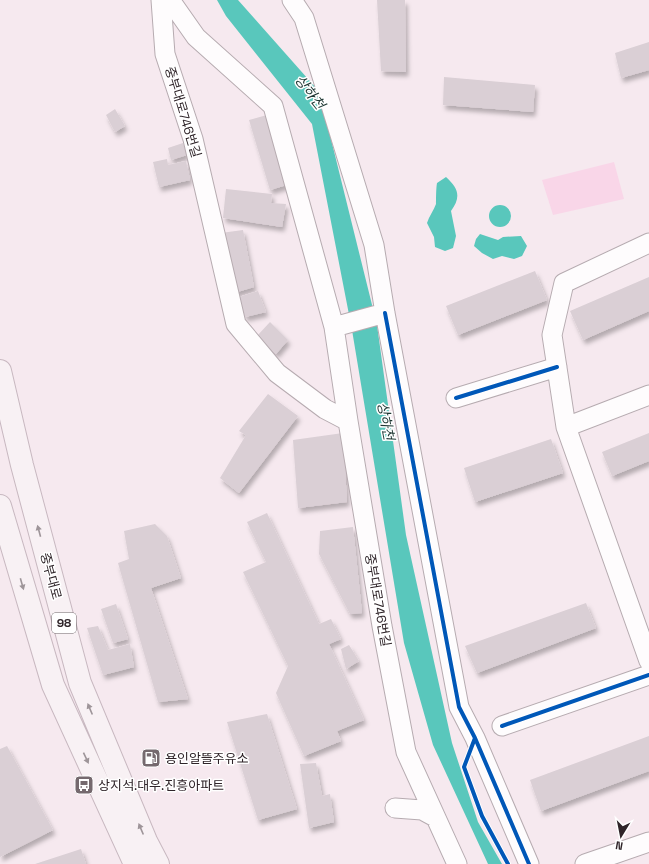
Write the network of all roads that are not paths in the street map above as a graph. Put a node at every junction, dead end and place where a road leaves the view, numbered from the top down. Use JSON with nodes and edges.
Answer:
{"nodes":[{"id":1,"x":161,"y":0,"type":"edge"},
{"id":2,"x":170,"y":0,"type":"edge"},
{"id":3,"x":292,"y":0,"type":"edge"},
{"id":4,"x":649,"y":243,"type":"edge"},
{"id":5,"x":385,"y":313,"type":"junction"},
{"id":6,"x":334,"y":327,"type":"junction"},
{"id":7,"x":557,"y":367,"type":"junction"},
{"id":8,"x":0,"y":371,"type":"edge"},
{"id":9,"x":649,"y":395,"type":"edge"},
{"id":10,"x":456,"y":398,"type":"dead end"},
{"id":11,"x":348,"y":421,"type":"junction"},
{"id":12,"x":566,"y":427,"type":"junction"},
{"id":13,"x":0,"y":506,"type":"edge"},
{"id":14,"x":649,"y":661,"type":"edge"},
{"id":15,"x":649,"y":675,"type":"edge"},
{"id":16,"x":502,"y":726,"type":"dead end"},
{"id":17,"x":395,"y":808,"type":"dead end"},
{"id":18,"x":435,"y":817,"type":"junction"},
{"id":19,"x":649,"y":842,"type":"edge"},
{"id":20,"x":135,"y":864,"type":"edge"},
{"id":21,"x":158,"y":864,"type":"edge"},
{"id":22,"x":457,"y":864,"type":"edge"},
{"id":23,"x":529,"y":864,"type":"edge"},
{"id":24,"x":585,"y":864,"type":"edge"}],
"edges":[{"from":1,"to":11,"type":"street","name":"중부대로746번길"},
{"from":2,"to":6,"type":"street","name":"중부대로746번길"},
{"from":3,"to":5,"type":"street"},
{"from":4,"to":7,"type":"street"},
{"from":5,"to":6,"type":"street"},
{"from":5,"to":23,"type":"street"},
{"from":6,"to":11,"type":"street","name":"중부대로746번길"},
{"from":7,"to":10,"type":"street"},
{"from":7,"to":12,"type":"street"},
{"from":21,"to":8,"type":"main road","name":"중부대로","number":"98","one_way":true},
{"from":9,"to":12,"type":"street"},
{"from":11,"to":18,"type":"street","name":"중부대로746번길"},
{"from":12,"to":14,"type":"street"},
{"from":13,"to":20,"type":"main road","number":"98","one_way":true},
{"from":15,"to":16,"type":"street"},
{"from":17,"to":18,"type":"street"},
{"from":18,"to":22,"type":"street","name":"중부대로746번길"},
{"from":19,"to":24,"type":"street"}]}
